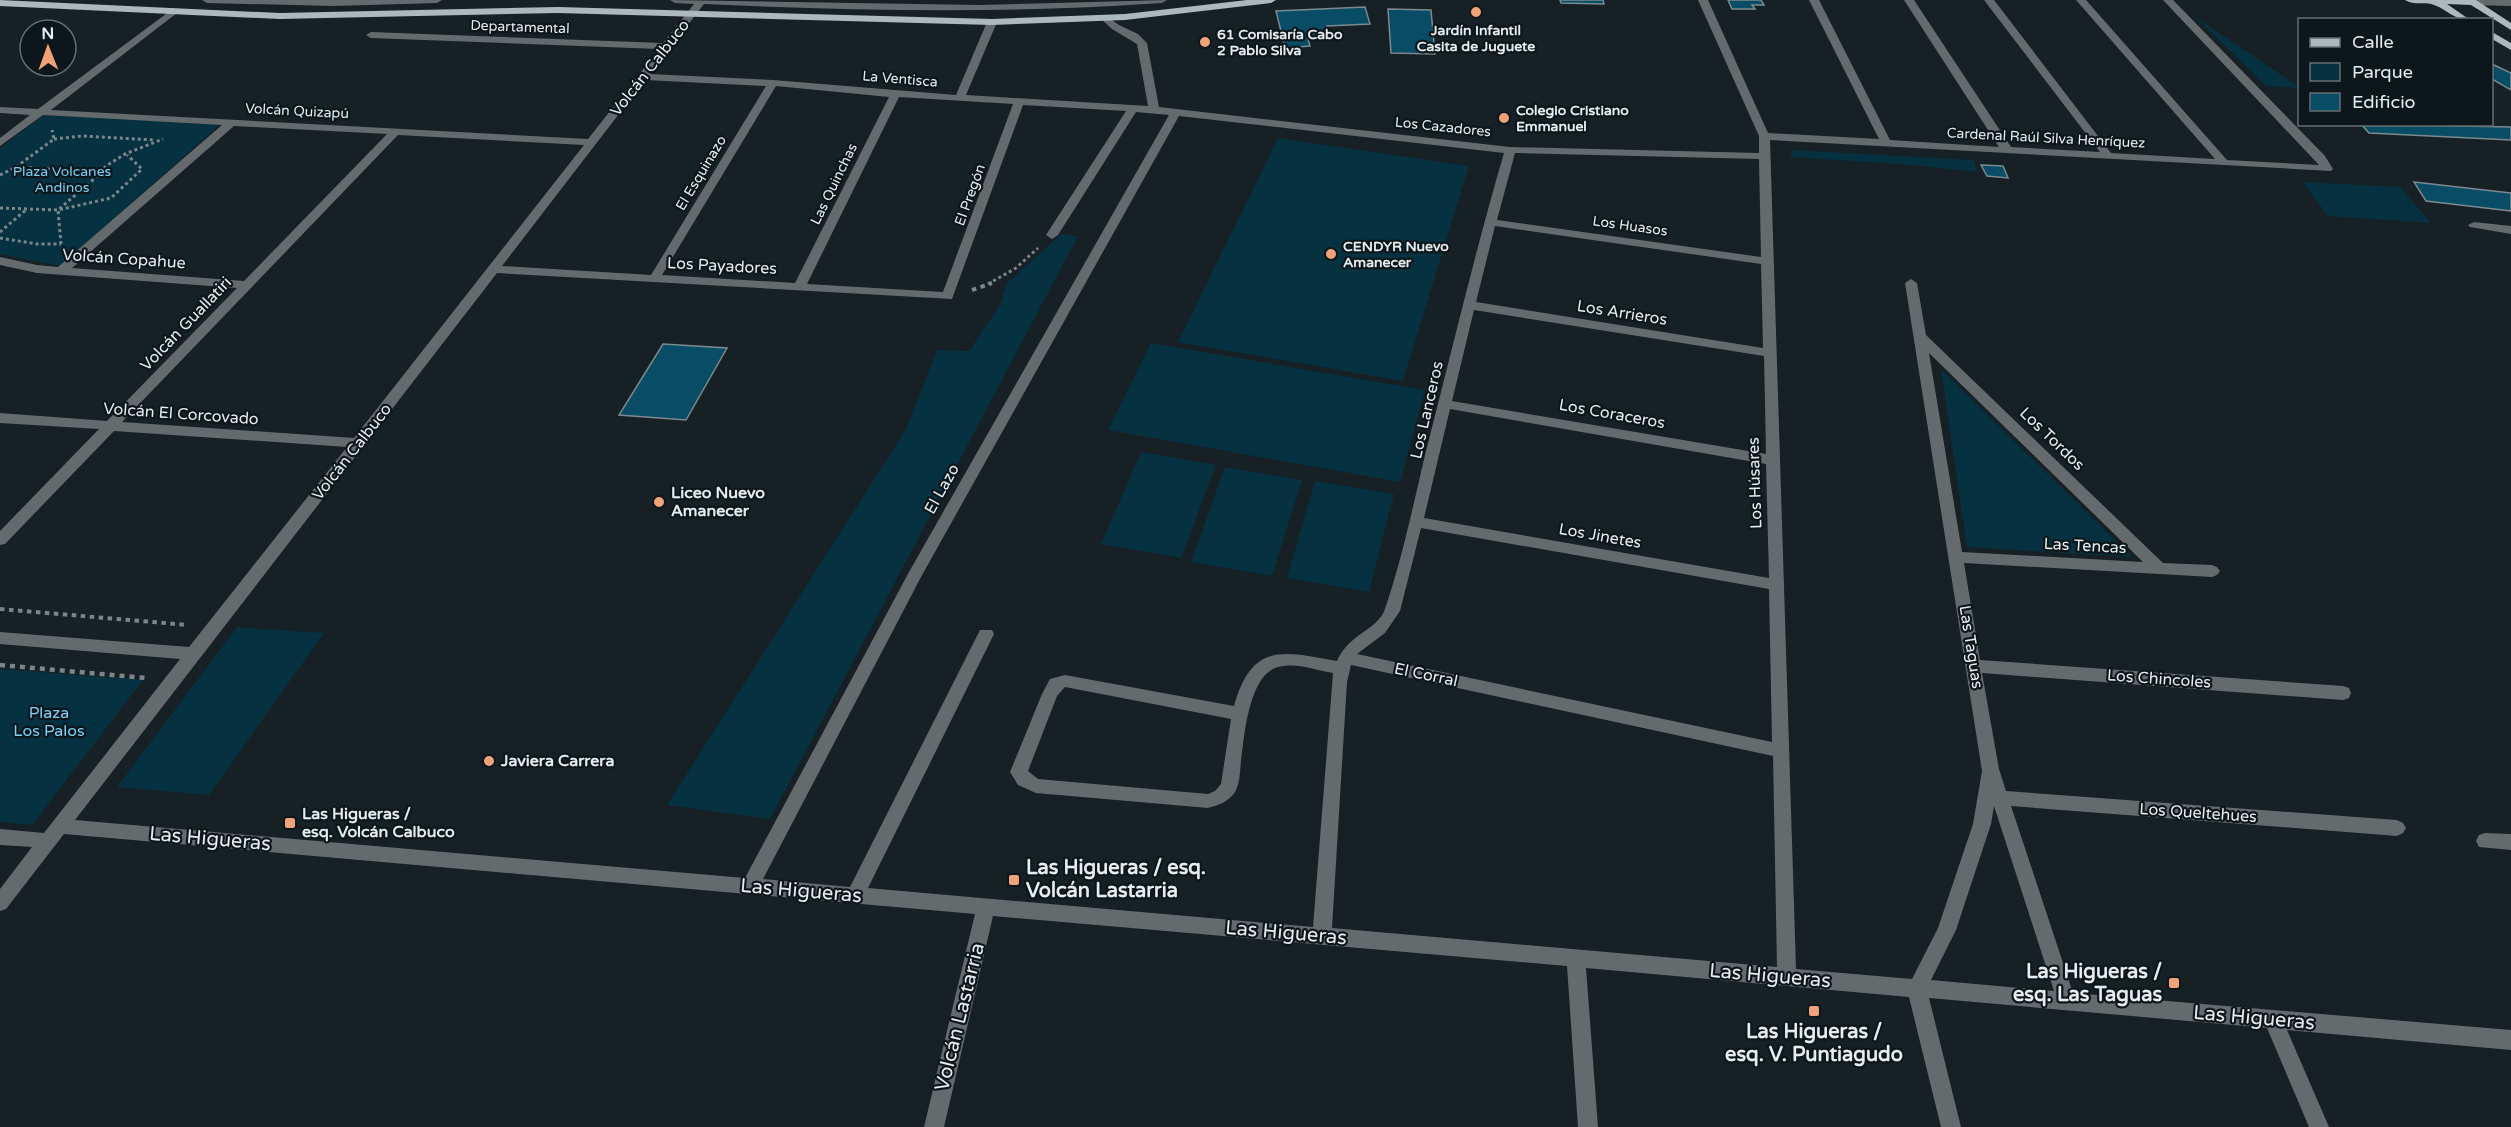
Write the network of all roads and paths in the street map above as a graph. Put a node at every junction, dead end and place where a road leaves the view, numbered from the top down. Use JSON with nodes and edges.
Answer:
{"nodes":[{"id":1,"x":207,"y":0,"type":"edge"},
{"id":2,"x":437,"y":0,"type":"edge"},
{"id":3,"x":675,"y":0,"type":"edge"},
{"id":4,"x":702,"y":0,"type":"edge"},
{"id":5,"x":894,"y":0,"type":"edge"},
{"id":6,"x":1066,"y":0,"type":"edge"},
{"id":7,"x":1162,"y":0,"type":"edge"},
{"id":8,"x":1271,"y":0,"type":"edge"},
{"id":9,"x":1703,"y":0,"type":"edge"},
{"id":10,"x":1814,"y":0,"type":"edge"},
{"id":11,"x":1909,"y":0,"type":"edge"},
{"id":12,"x":1989,"y":0,"type":"edge"},
{"id":13,"x":2081,"y":0,"type":"edge"},
{"id":14,"x":2168,"y":0,"type":"edge"},
{"id":15,"x":2410,"y":0,"type":"edge"},
{"id":16,"x":2434,"y":0,"type":"edge"},
{"id":17,"x":2471,"y":1,"type":"edge"},
{"id":18,"x":0,"y":3,"type":"edge"},
{"id":19,"x":2511,"y":3,"type":"edge"},
{"id":20,"x":174,"y":11,"type":"junction"},
{"id":21,"x":693,"y":13,"type":"junction"},
{"id":22,"x":1105,"y":18,"type":"junction"},
{"id":23,"x":2463,"y":18,"type":"edge"},
{"id":24,"x":992,"y":22,"type":"junction"},
{"id":25,"x":2511,"y":27,"type":"edge"},
{"id":26,"x":371,"y":35,"type":"dead end"},
{"id":27,"x":2493,"y":36,"type":"edge"},
{"id":28,"x":668,"y":46,"type":"junction"},
{"id":29,"x":2511,"y":46,"type":"edge"},
{"id":30,"x":644,"y":77,"type":"junction"},
{"id":31,"x":773,"y":83,"type":"junction"},
{"id":32,"x":895,"y":94,"type":"junction"},
{"id":33,"x":960,"y":99,"type":"junction"},
{"id":34,"x":1019,"y":103,"type":"junction"},
{"id":35,"x":1133,"y":109,"type":"junction"},
{"id":36,"x":0,"y":110,"type":"edge"},
{"id":37,"x":1154,"y":110,"type":"junction"},
{"id":38,"x":41,"y":112,"type":"junction"},
{"id":39,"x":1175,"y":113,"type":"junction"},
{"id":40,"x":231,"y":123,"type":"junction"},
{"id":41,"x":395,"y":132,"type":"junction"},
{"id":42,"x":172,"y":136,"type":"dead end"},
{"id":43,"x":1764,"y":136,"type":"junction"},
{"id":44,"x":54,"y":139,"type":"junction"},
{"id":45,"x":158,"y":141,"type":"junction"},
{"id":46,"x":593,"y":142,"type":"junction"},
{"id":47,"x":0,"y":143,"type":"edge"},
{"id":48,"x":1886,"y":143,"type":"junction"},
{"id":49,"x":1510,"y":150,"type":"junction"},
{"id":50,"x":2007,"y":150,"type":"junction"},
{"id":51,"x":127,"y":155,"type":"junction"},
{"id":52,"x":1765,"y":156,"type":"junction"},
{"id":53,"x":2108,"y":156,"type":"junction"},
{"id":54,"x":2224,"y":163,"type":"junction"},
{"id":55,"x":16,"y":167,"type":"junction"},
{"id":56,"x":97,"y":172,"type":"junction"},
{"id":57,"x":0,"y":175,"type":"edge"},
{"id":58,"x":0,"y":208,"type":"edge"},
{"id":59,"x":27,"y":209,"type":"junction"},
{"id":60,"x":58,"y":210,"type":"junction"},
{"id":61,"x":1489,"y":222,"type":"junction"},
{"id":62,"x":2474,"y":225,"type":"dead end"},
{"id":63,"x":2511,"y":230,"type":"edge"},
{"id":64,"x":0,"y":232,"type":"edge"},
{"id":65,"x":1052,"y":236,"type":"joint"},
{"id":66,"x":0,"y":238,"type":"edge"},
{"id":67,"x":61,"y":244,"type":"junction"},
{"id":68,"x":0,"y":261,"type":"edge"},
{"id":69,"x":1767,"y":261,"type":"junction"},
{"id":70,"x":495,"y":269,"type":"junction"},
{"id":71,"x":61,"y":271,"type":"junction"},
{"id":72,"x":654,"y":279,"type":"junction"},
{"id":73,"x":1911,"y":283,"type":"dead end"},
{"id":74,"x":247,"y":285,"type":"junction"},
{"id":75,"x":799,"y":288,"type":"junction"},
{"id":76,"x":948,"y":296,"type":"junction"},
{"id":77,"x":1469,"y":305,"type":"junction"},
{"id":78,"x":1919,"y":336,"type":"junction"},
{"id":79,"x":1770,"y":353,"type":"junction"},
{"id":80,"x":1445,"y":404,"type":"junction"},
{"id":81,"x":0,"y":418,"type":"edge"},
{"id":82,"x":110,"y":426,"type":"junction"},
{"id":83,"x":359,"y":443,"type":"junction"},
{"id":84,"x":1773,"y":460,"type":"junction"},
{"id":85,"x":1417,"y":522,"type":"junction"},
{"id":86,"x":0,"y":540,"type":"edge"},
{"id":87,"x":1956,"y":557,"type":"junction"},
{"id":88,"x":2159,"y":568,"type":"junction"},
{"id":89,"x":2211,"y":571,"type":"dead end"},
{"id":90,"x":1776,"y":585,"type":"junction"},
{"id":91,"x":0,"y":609,"type":"edge"},
{"id":92,"x":216,"y":627,"type":"junction"},
{"id":93,"x":986,"y":634,"type":"dead end"},
{"id":94,"x":0,"y":638,"type":"edge"},
{"id":95,"x":196,"y":654,"type":"junction"},
{"id":96,"x":1344,"y":663,"type":"junction"},
{"id":97,"x":0,"y":665,"type":"edge"},
{"id":98,"x":1974,"y":666,"type":"junction"},
{"id":99,"x":175,"y":680,"type":"junction"},
{"id":100,"x":2343,"y":693,"type":"dead end"},
{"id":101,"x":1241,"y":714,"type":"junction"},
{"id":102,"x":1781,"y":751,"type":"junction"},
{"id":103,"x":1990,"y":769,"type":"junction"},
{"id":104,"x":2000,"y":798,"type":"junction"},
{"id":105,"x":60,"y":826,"type":"junction"},
{"id":106,"x":2397,"y":828,"type":"dead end"},
{"id":107,"x":0,"y":837,"type":"edge"},
{"id":108,"x":48,"y":841,"type":"junction"},
{"id":109,"x":2486,"y":841,"type":"dead end"},
{"id":110,"x":2511,"y":842,"type":"edge"},
{"id":111,"x":749,"y":887,"type":"junction"},
{"id":112,"x":855,"y":896,"type":"junction"},
{"id":113,"x":0,"y":903,"type":"edge"},
{"id":114,"x":986,"y":907,"type":"junction"},
{"id":115,"x":1322,"y":936,"type":"junction"},
{"id":116,"x":1576,"y":959,"type":"junction"},
{"id":117,"x":1787,"y":977,"type":"junction"},
{"id":118,"x":1917,"y":989,"type":"junction"},
{"id":119,"x":2067,"y":1002,"type":"junction"},
{"id":120,"x":2273,"y":1019,"type":"junction"},
{"id":121,"x":2511,"y":1040,"type":"edge"},
{"id":122,"x":934,"y":1127,"type":"edge"},
{"id":123,"x":1588,"y":1127,"type":"edge"},
{"id":124,"x":1951,"y":1127,"type":"edge"},
{"id":125,"x":2319,"y":1127,"type":"edge"}],
"edges":[{"from":1,"to":2,"type":"street"},
{"from":3,"to":4,"type":"street"},
{"from":4,"to":7,"type":"street"},
{"from":4,"to":21,"type":"street","name":"Volcán Calbuco"},
{"from":5,"to":6,"type":"street"},
{"from":8,"to":22,"type":"main road"},
{"from":9,"to":43,"type":"street","name":"Los Húsares"},
{"from":10,"to":48,"type":"street"},
{"from":11,"to":50,"type":"street"},
{"from":12,"to":53,"type":"street"},
{"from":13,"to":54,"type":"street"},
{"from":14,"to":54,"type":"street","name":"Cardenal Raúl Silva Henríquez"},
{"from":15,"to":16,"type":"main road"},
{"from":16,"to":17,"type":"main road"},
{"from":16,"to":23,"type":"main road"},
{"from":17,"to":19,"type":"street"},
{"from":17,"to":25,"type":"main road"},
{"from":18,"to":20,"type":"main road"},
{"from":20,"to":21,"type":"main road"},
{"from":20,"to":38,"type":"street"},
{"from":21,"to":24,"type":"main road"},
{"from":21,"to":28,"type":"street","name":"Volcán Calbuco"},
{"from":22,"to":24,"type":"main road"},
{"from":22,"to":37,"type":"street"},
{"from":24,"to":33,"type":"street"},
{"from":26,"to":28,"type":"street","name":"Departamental"},
{"from":27,"to":29,"type":"main road"},
{"from":28,"to":30,"type":"street","name":"Volcán Calbuco"},
{"from":30,"to":31,"type":"street","name":"La Ventisca"},
{"from":30,"to":46,"type":"street","name":"Volcán Calbuco"},
{"from":31,"to":32,"type":"street","name":"La Ventisca"},
{"from":31,"to":72,"type":"street","name":"El Esquinazo"},
{"from":32,"to":33,"type":"street","name":"La Ventisca"},
{"from":32,"to":75,"type":"street","name":"Las Quinchas"},
{"from":33,"to":34,"type":"street","name":"La Ventisca"},
{"from":34,"to":35,"type":"street","name":"La Ventisca"},
{"from":34,"to":76,"type":"street","name":"El Pregón"},
{"from":35,"to":37,"type":"street","name":"La Ventisca"},
{"from":35,"to":65,"type":"street"},
{"from":36,"to":38,"type":"street","name":"Volcán Quizapú"},
{"from":37,"to":39,"type":"street","name":"Los Cazadores"},
{"from":38,"to":40,"type":"street","name":"Volcán Quizapú"},
{"from":38,"to":44,"type":"path"},
{"from":38,"to":47,"type":"street"},
{"from":39,"to":49,"type":"street","name":"Los Cazadores"},
{"from":39,"to":111,"type":"street","name":"El Lazo"},
{"from":40,"to":41,"type":"street","name":"Volcán Quizapú"},
{"from":40,"to":71,"type":"street"},
{"from":41,"to":46,"type":"street","name":"Volcán Quizapú"},
{"from":41,"to":74,"type":"street","name":"Volcán Guallatiri"},
{"from":42,"to":45,"type":"path"},
{"from":43,"to":48,"type":"street","name":"Cardenal Raúl Silva Henríquez"},
{"from":43,"to":52,"type":"street","name":"Los Húsares"},
{"from":44,"to":45,"type":"path"},
{"from":44,"to":55,"type":"path"},
{"from":45,"to":51,"type":"path"},
{"from":46,"to":70,"type":"street","name":"Volcán Calbuco"},
{"from":48,"to":50,"type":"street","name":"Cardenal Raúl Silva Henríquez"},
{"from":49,"to":52,"type":"street","name":"Los Cazadores"},
{"from":49,"to":61,"type":"street","name":"Los Lanceros"},
{"from":50,"to":53,"type":"street","name":"Cardenal Raúl Silva Henríquez"},
{"from":51,"to":56,"type":"path"},
{"from":51,"to":60,"type":"path"},
{"from":52,"to":69,"type":"street","name":"Los Húsares"},
{"from":53,"to":54,"type":"street","name":"Cardenal Raúl Silva Henríquez"},
{"from":55,"to":56,"type":"path"},
{"from":55,"to":57,"type":"path"},
{"from":56,"to":60,"type":"path"},
{"from":58,"to":59,"type":"path"},
{"from":59,"to":60,"type":"path"},
{"from":59,"to":64,"type":"path"},
{"from":60,"to":67,"type":"path"},
{"from":61,"to":69,"type":"street","name":"Los Huasos"},
{"from":61,"to":77,"type":"street","name":"Los Lanceros"},
{"from":62,"to":63,"type":"street"},
{"from":65,"to":76,"type":"path"},
{"from":66,"to":67,"type":"path"},
{"from":67,"to":71,"type":"path"},
{"from":68,"to":71,"type":"street","name":"Volcán Copahue"},
{"from":69,"to":79,"type":"street","name":"Los Húsares"},
{"from":70,"to":72,"type":"street","name":"Los Payadores"},
{"from":70,"to":83,"type":"street","name":"Volcán Calbuco"},
{"from":71,"to":74,"type":"street","name":"Volcán Copahue"},
{"from":72,"to":75,"type":"street","name":"Los Payadores"},
{"from":73,"to":78,"type":"street","name":"Las Taguas"},
{"from":74,"to":82,"type":"street","name":"Volcán Guallatiri"},
{"from":75,"to":76,"type":"street","name":"Los Payadores"},
{"from":77,"to":79,"type":"street","name":"Los Arrieros"},
{"from":77,"to":80,"type":"street","name":"Los Lanceros"},
{"from":78,"to":87,"type":"street","name":"Las Taguas"},
{"from":78,"to":88,"type":"street","name":"Los Tordos"},
{"from":79,"to":84,"type":"street","name":"Los Húsares"},
{"from":80,"to":84,"type":"street","name":"Los Coraceros"},
{"from":80,"to":85,"type":"street","name":"Los Lanceros"},
{"from":81,"to":82,"type":"street","name":"Volcán El Corcovado"},
{"from":82,"to":83,"type":"street","name":"Volcán El Corcovado"},
{"from":82,"to":86,"type":"street","name":"Volcán Guallatiri"},
{"from":83,"to":92,"type":"street","name":"Volcán Calbuco"},
{"from":84,"to":90,"type":"street","name":"Los Húsares"},
{"from":85,"to":90,"type":"street","name":"Los Jinetes"},
{"from":85,"to":96,"type":"street","name":"Los Lanceros"},
{"from":87,"to":88,"type":"street","name":"Las Tencas"},
{"from":87,"to":98,"type":"street","name":"Las Taguas"},
{"from":88,"to":89,"type":"street","name":"Las Tencas"},
{"from":90,"to":102,"type":"street","name":"Los Húsares"},
{"from":91,"to":92,"type":"path"},
{"from":92,"to":95,"type":"street","name":"Volcán Calbuco"},
{"from":93,"to":112,"type":"street"},
{"from":94,"to":95,"type":"street"},
{"from":95,"to":99,"type":"street","name":"Volcán Calbuco"},
{"from":96,"to":101,"type":"street","name":"El Corral"},
{"from":96,"to":102,"type":"street","name":"El Corral"},
{"from":96,"to":115,"type":"street"},
{"from":97,"to":99,"type":"path"},
{"from":98,"to":100,"type":"street","name":"Los Chincoles"},
{"from":98,"to":103,"type":"street","name":"Las Taguas"},
{"from":99,"to":105,"type":"street","name":"Volcán Calbuco"},
{"from":101,"to":101,"type":"street","name":"El Corral"},
{"from":102,"to":117,"type":"street","name":"Los Húsares"},
{"from":103,"to":104,"type":"street","name":"Las Taguas"},
{"from":103,"to":118,"type":"street"},
{"from":104,"to":106,"type":"street","name":"Los Queltehues"},
{"from":104,"to":119,"type":"street","name":"Las Taguas"},
{"from":105,"to":108,"type":"street","name":"Volcán Calbuco"},
{"from":105,"to":111,"type":"street","name":"Las Higueras"},
{"from":107,"to":108,"type":"street"},
{"from":108,"to":113,"type":"street","name":"Volcán Calbuco"},
{"from":109,"to":110,"type":"street"},
{"from":111,"to":112,"type":"street","name":"Las Higueras"},
{"from":112,"to":114,"type":"street","name":"Las Higueras"},
{"from":114,"to":115,"type":"street","name":"Las Higueras"},
{"from":114,"to":122,"type":"street","name":"Volcán Lastarria"},
{"from":115,"to":116,"type":"street","name":"Las Higueras"},
{"from":116,"to":117,"type":"street","name":"Las Higueras"},
{"from":116,"to":123,"type":"street"},
{"from":117,"to":118,"type":"street","name":"Las Higueras"},
{"from":118,"to":119,"type":"street","name":"Las Higueras"},
{"from":118,"to":124,"type":"street"},
{"from":119,"to":120,"type":"street","name":"Las Higueras"},
{"from":120,"to":121,"type":"street","name":"Las Higueras"},
{"from":120,"to":125,"type":"street"}]}
